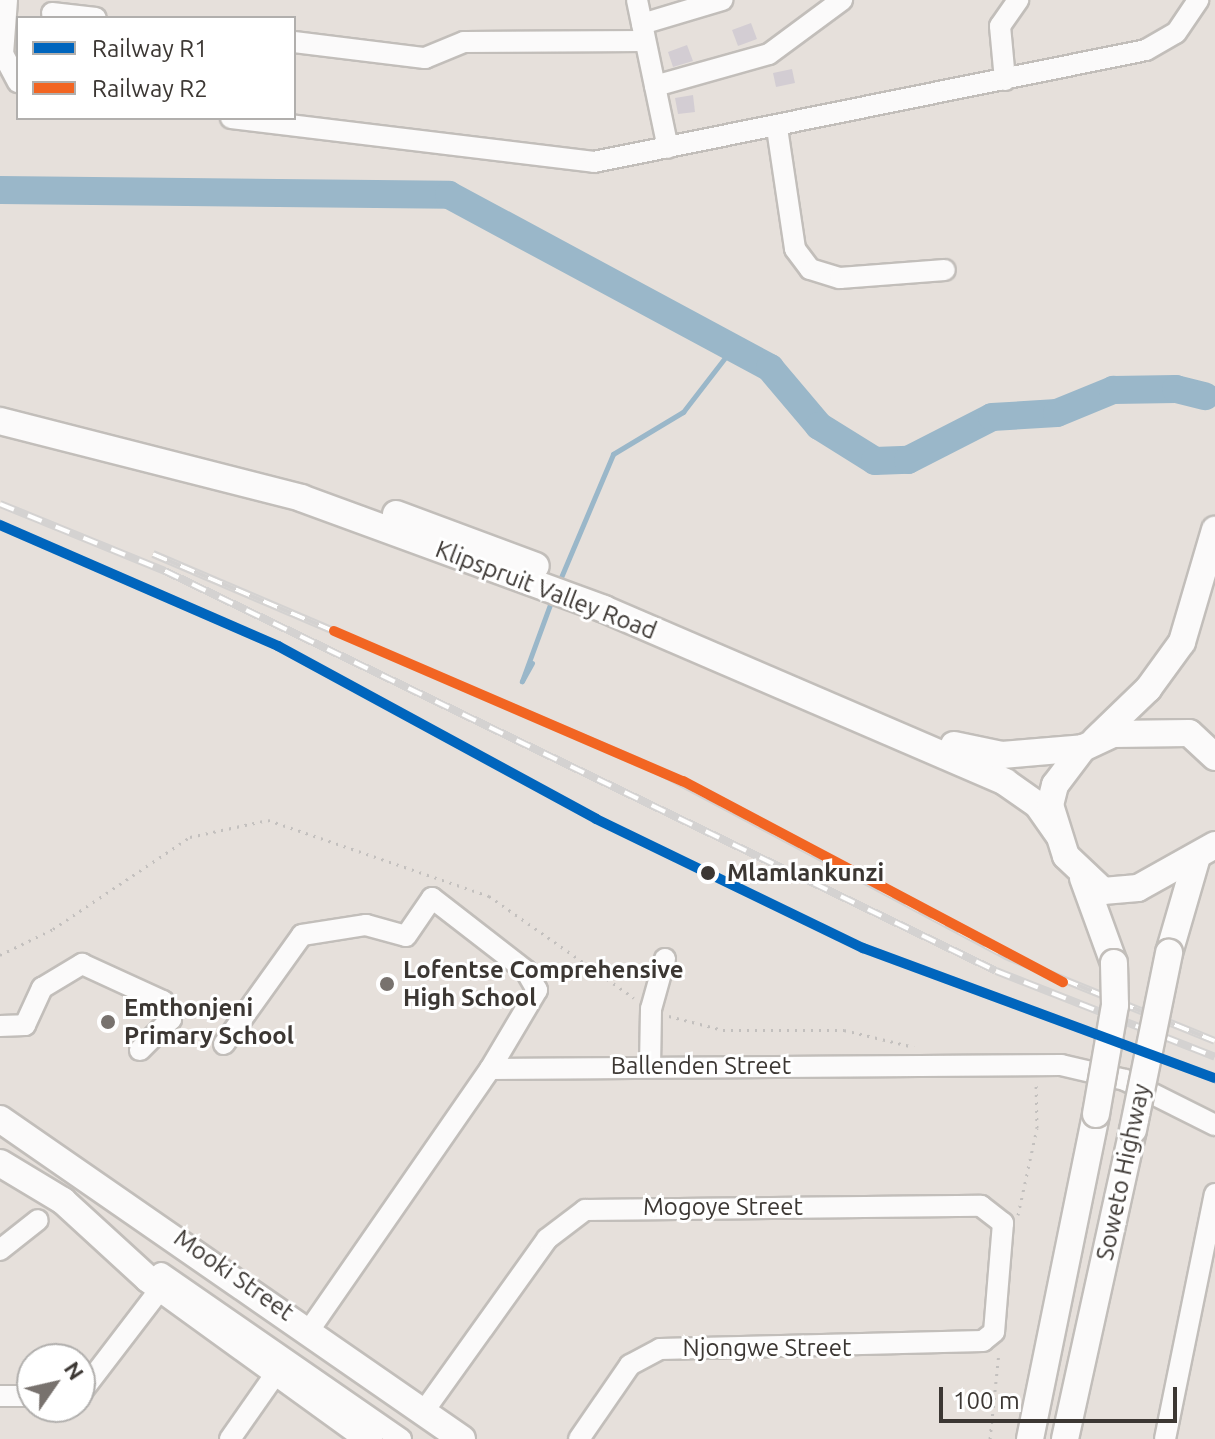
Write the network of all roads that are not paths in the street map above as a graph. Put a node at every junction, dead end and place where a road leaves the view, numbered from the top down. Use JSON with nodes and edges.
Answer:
{"nodes":[{"id":1,"x":7,"y":0,"type":"edge"},
{"id":2,"x":637,"y":0,"type":"edge"},
{"id":3,"x":722,"y":0,"type":"edge"},
{"id":4,"x":842,"y":0,"type":"edge"},
{"id":5,"x":1018,"y":0,"type":"edge"},
{"id":6,"x":1198,"y":0,"type":"edge"},
{"id":7,"x":52,"y":13,"type":"dead end"},
{"id":8,"x":78,"y":16,"type":"edge"},
{"id":9,"x":2,"y":28,"type":"edge"},
{"id":10,"x":643,"y":32,"type":"junction"},
{"id":11,"x":296,"y":42,"type":"edge"},
{"id":12,"x":16,"y":79,"type":"edge"},
{"id":13,"x":1005,"y":80,"type":"junction"},
{"id":14,"x":655,"y":86,"type":"junction"},
{"id":15,"x":246,"y":120,"type":"edge"},
{"id":16,"x":777,"y":128,"type":"junction"},
{"id":17,"x":668,"y":148,"type":"junction"},
{"id":18,"x":945,"y":270,"type":"dead end"},
{"id":19,"x":0,"y":404,"type":"edge"},
{"id":20,"x":0,"y":421,"type":"edge"},
{"id":21,"x":1214,"y":534,"type":"edge"},
{"id":22,"x":515,"y":567,"type":"junction"},
{"id":23,"x":607,"y":602,"type":"junction"},
{"id":24,"x":1089,"y":744,"type":"junction"},
{"id":25,"x":1215,"y":757,"type":"edge"},
{"id":26,"x":1058,"y":834,"type":"junction"},
{"id":27,"x":1209,"y":853,"type":"edge"},
{"id":28,"x":1083,"y":878,"type":"junction"},
{"id":29,"x":665,"y":959,"type":"dead end"},
{"id":30,"x":0,"y":1026,"type":"edge"},
{"id":31,"x":224,"y":1044,"type":"dead end"},
{"id":32,"x":140,"y":1050,"type":"dead end"},
{"id":33,"x":650,"y":1067,"type":"junction"},
{"id":34,"x":490,"y":1069,"type":"junction"},
{"id":35,"x":0,"y":1119,"type":"edge"},
{"id":36,"x":1215,"y":1125,"type":"edge"},
{"id":37,"x":0,"y":1135,"type":"edge"},
{"id":38,"x":0,"y":1152,"type":"edge"},
{"id":39,"x":0,"y":1163,"type":"edge"},
{"id":40,"x":1215,"y":1194,"type":"edge"},
{"id":41,"x":38,"y":1220,"type":"dead end"},
{"id":42,"x":1211,"y":1232,"type":"edge"},
{"id":43,"x":1007,"y":1236,"type":"joint"},
{"id":44,"x":0,"y":1250,"type":"edge"},
{"id":45,"x":161,"y":1288,"type":"junction"},
{"id":46,"x":310,"y":1329,"type":"junction"},
{"id":47,"x":277,"y":1372,"type":"junction"},
{"id":48,"x":96,"y":1373,"type":"edge"},
{"id":49,"x":424,"y":1411,"type":"junction"},
{"id":50,"x":230,"y":1439,"type":"edge"},
{"id":51,"x":369,"y":1439,"type":"edge"},
{"id":52,"x":401,"y":1439,"type":"edge"},
{"id":53,"x":445,"y":1439,"type":"edge"},
{"id":54,"x":462,"y":1439,"type":"edge"},
{"id":55,"x":579,"y":1439,"type":"edge"},
{"id":56,"x":1030,"y":1439,"type":"edge"},
{"id":57,"x":1065,"y":1439,"type":"edge"},
{"id":58,"x":1165,"y":1439,"type":"edge"}],
"edges":[{"from":1,"to":9,"type":"street"},
{"from":2,"to":10,"type":"street"},
{"from":3,"to":10,"type":"street"},
{"from":4,"to":14,"type":"street"},
{"from":5,"to":13,"type":"street"},
{"from":6,"to":13,"type":"street"},
{"from":7,"to":8,"type":"street"},
{"from":9,"to":12,"type":"street"},
{"from":10,"to":11,"type":"street"},
{"from":10,"to":14,"type":"street"},
{"from":13,"to":16,"type":"street"},
{"from":14,"to":17,"type":"street"},
{"from":15,"to":17,"type":"street"},
{"from":16,"to":17,"type":"street"},
{"from":16,"to":18,"type":"street"},
{"from":19,"to":22,"type":"main road","name":"Klipspruit Valley Road"},
{"from":20,"to":22,"type":"main road","name":"Klipspruit Valley Road"},
{"from":21,"to":24,"type":"main road"},
{"from":22,"to":23,"type":"main road","name":"Klipspruit Valley Road"},
{"from":23,"to":24,"type":"main road","name":"Klipspruit Valley Road"},
{"from":23,"to":26,"type":"main road","name":"Klipspruit Valley Road"},
{"from":24,"to":25,"type":"main road","name":"Klipspruit Valley Road"},
{"from":24,"to":26,"type":"main road"},
{"from":26,"to":28,"type":"main road","name":"Soweto Highway"},
{"from":27,"to":28,"type":"main road"},
{"from":27,"to":57,"type":"main road","name":"Soweto Highway","bridge":true},
{"from":28,"to":56,"type":"main road","name":"Soweto Highway","bridge":true},
{"from":29,"to":33,"type":"street"},
{"from":30,"to":32,"type":"street"},
{"from":31,"to":34,"type":"street"},
{"from":33,"to":34,"type":"street","name":"Ballenden Street"},
{"from":33,"to":36,"type":"street","name":"Ballenden Street"},
{"from":34,"to":46,"type":"street"},
{"from":35,"to":46,"type":"main road","name":"Mooki Street"},
{"from":37,"to":53,"type":"street","name":"Mooki Street"},
{"from":38,"to":52,"type":"street","name":"Mooki Street"},
{"from":39,"to":45,"type":"main road"},
{"from":40,"to":42,"type":"street"},
{"from":41,"to":44,"type":"street"},
{"from":42,"to":58,"type":"street"},
{"from":43,"to":49,"type":"street","name":"Mogoye Street"},
{"from":43,"to":55,"type":"street","name":"Njongwe Street"},
{"from":45,"to":47,"type":"main road"},
{"from":45,"to":48,"type":"street"},
{"from":46,"to":49,"type":"main road","name":"Mooki Street"},
{"from":47,"to":50,"type":"street"},
{"from":47,"to":51,"type":"main road"},
{"from":49,"to":54,"type":"main road","name":"Mooki Street"}]}
